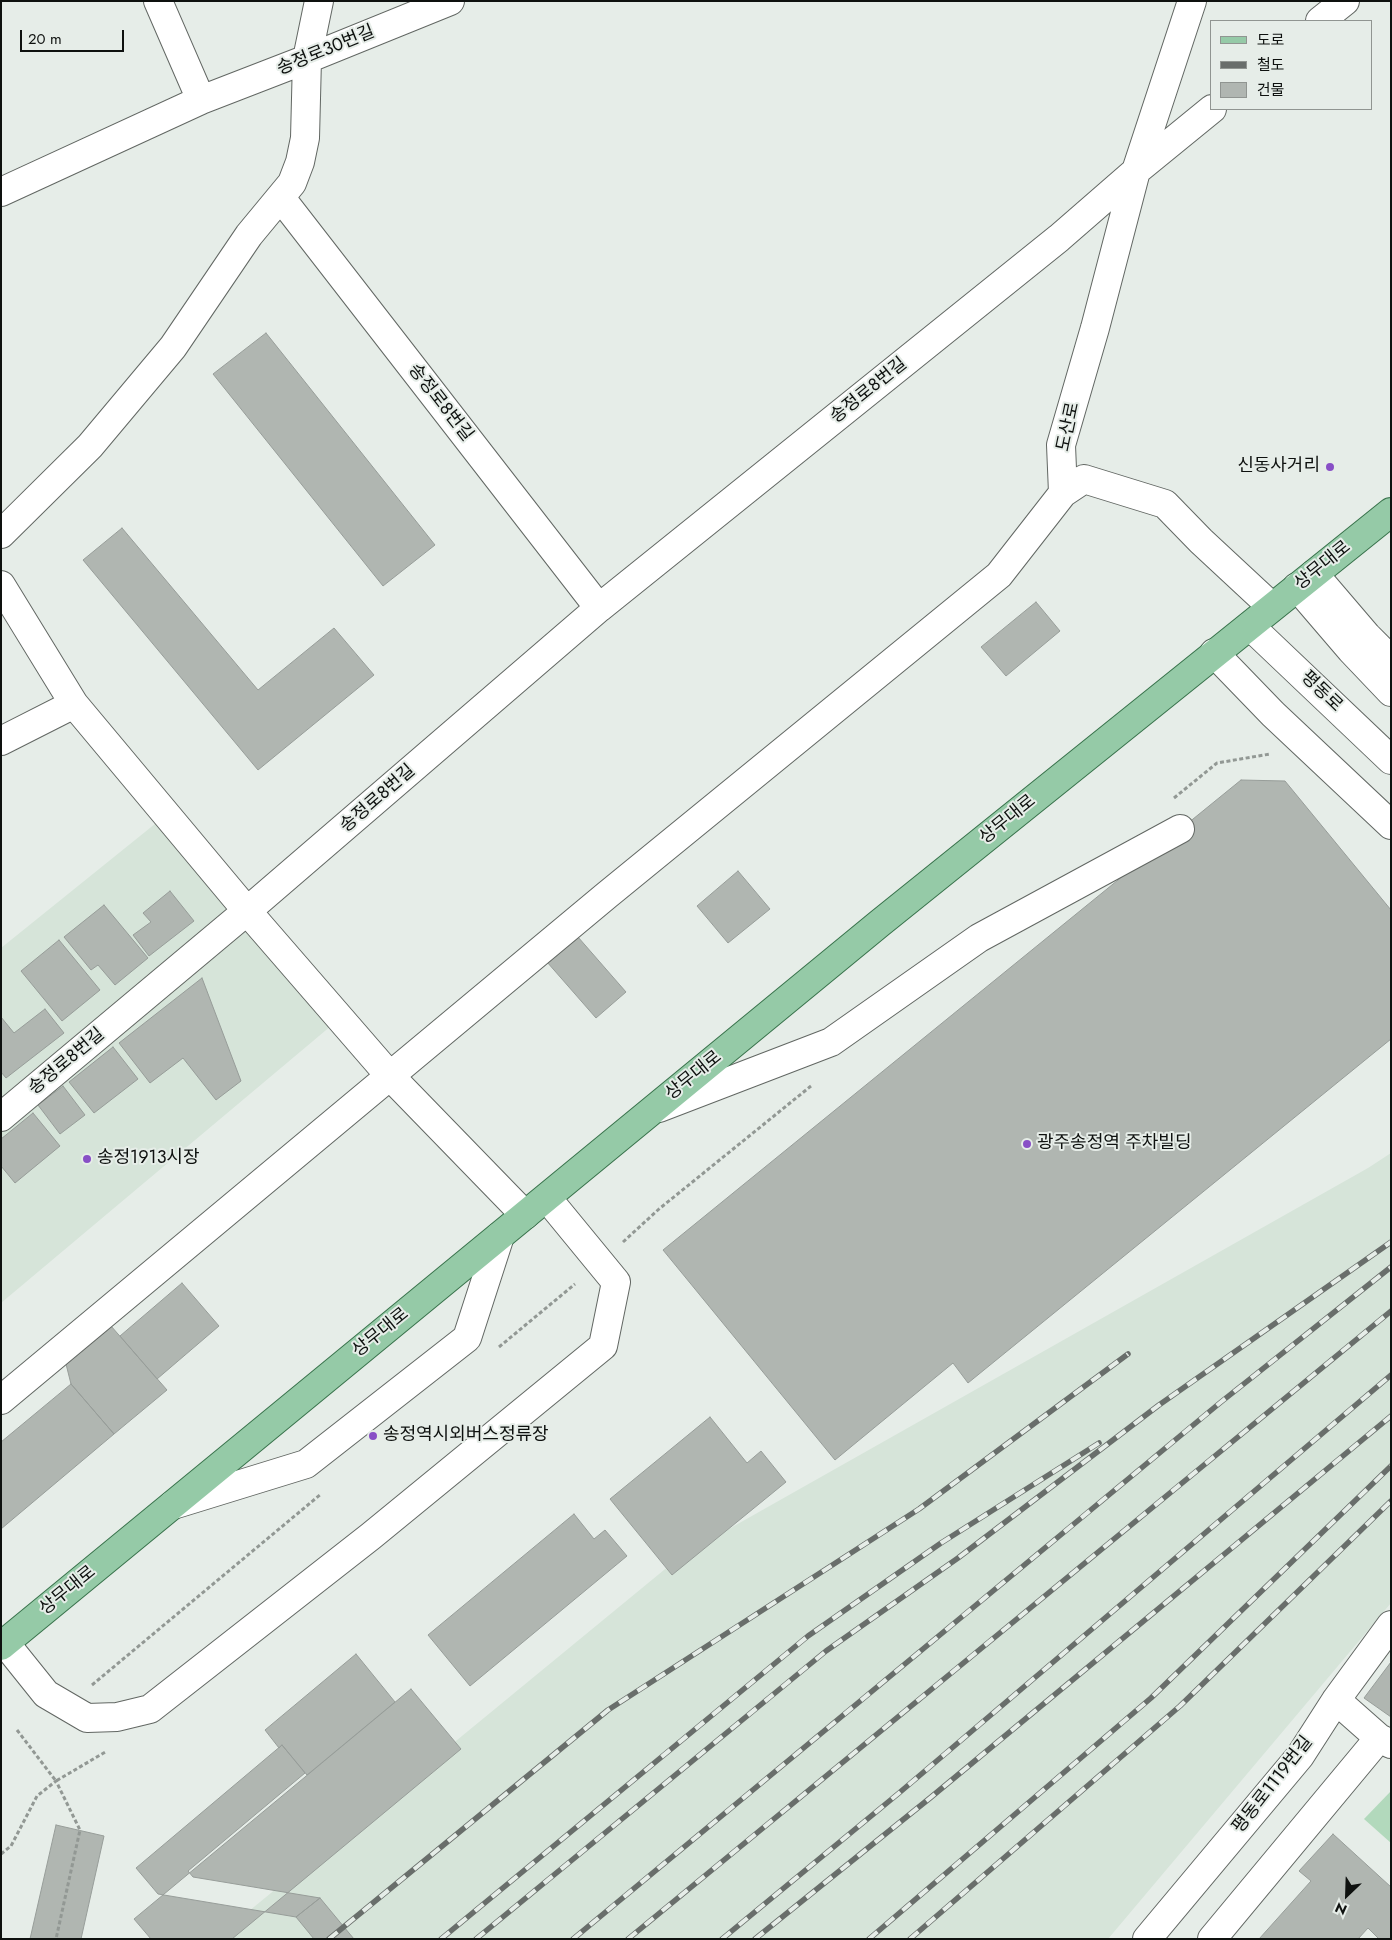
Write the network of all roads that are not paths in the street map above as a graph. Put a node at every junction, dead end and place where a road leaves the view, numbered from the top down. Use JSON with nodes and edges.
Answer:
{"nodes":[{"id":1,"x":158,"y":1,"type":"edge"},
{"id":2,"x":318,"y":1,"type":"edge"},
{"id":3,"x":450,"y":1,"type":"edge"},
{"id":4,"x":1192,"y":1,"type":"edge"},
{"id":5,"x":1344,"y":1,"type":"edge"},
{"id":6,"x":1321,"y":20,"type":"edge"},
{"id":7,"x":307,"y":60,"type":"junction"},
{"id":8,"x":201,"y":100,"type":"junction"},
{"id":9,"x":1211,"y":110,"type":"edge"},
{"id":10,"x":1136,"y":171,"type":"junction"},
{"id":11,"x":1,"y":192,"type":"edge"},
{"id":12,"x":280,"y":198,"type":"junction"},
{"id":13,"x":1063,"y":493,"type":"junction"},
{"id":14,"x":1391,"y":512,"type":"edge"},
{"id":15,"x":1,"y":534,"type":"edge"},
{"id":16,"x":1306,"y":580,"type":"junction"},
{"id":17,"x":1,"y":585,"type":"edge"},
{"id":18,"x":1272,"y":607,"type":"junction"},
{"id":19,"x":599,"y":608,"type":"junction"},
{"id":20,"x":1250,"y":626,"type":"junction"},
{"id":21,"x":1214,"y":653,"type":"junction"},
{"id":22,"x":1391,"y":660,"type":"edge"},
{"id":23,"x":1391,"y":692,"type":"edge"},
{"id":24,"x":74,"y":704,"type":"junction"},
{"id":25,"x":1,"y":741,"type":"edge"},
{"id":26,"x":1391,"y":760,"type":"edge"},
{"id":27,"x":1391,"y":825,"type":"edge"},
{"id":28,"x":1180,"y":829,"type":"dead end"},
{"id":29,"x":247,"y":911,"type":"junction"},
{"id":30,"x":390,"y":1076,"type":"junction"},
{"id":31,"x":652,"y":1110,"type":"junction"},
{"id":32,"x":1,"y":1117,"type":"edge"},
{"id":33,"x":547,"y":1198,"type":"junction"},
{"id":34,"x":525,"y":1215,"type":"junction"},
{"id":35,"x":500,"y":1236,"type":"junction"},
{"id":36,"x":1,"y":1400,"type":"edge"},
{"id":37,"x":173,"y":1505,"type":"junction"},
{"id":38,"x":1391,"y":1624,"type":"edge"},
{"id":39,"x":3,"y":1644,"type":"edge"},
{"id":40,"x":1336,"y":1700,"type":"junction"},
{"id":41,"x":1385,"y":1741,"type":"edge"},
{"id":42,"x":1150,"y":1938,"type":"edge"},
{"id":43,"x":1212,"y":1939,"type":"edge"}],
"edges":[{"from":1,"to":8,"type":"street"},
{"from":2,"to":7,"type":"street"},
{"from":3,"to":7,"type":"street","name":"송정로30번길"},
{"from":4,"to":10,"type":"street","name":"도산로"},
{"from":5,"to":6,"type":"street"},
{"from":7,"to":8,"type":"street","name":"송정로30번길"},
{"from":7,"to":12,"type":"street"},
{"from":8,"to":11,"type":"street","name":"송정로30번길"},
{"from":9,"to":10,"type":"street"},
{"from":10,"to":13,"type":"street","name":"도산로"},
{"from":10,"to":19,"type":"street","name":"송정로8번길"},
{"from":12,"to":15,"type":"street"},
{"from":12,"to":19,"type":"street","name":"송정로8번길"},
{"from":13,"to":18,"type":"street"},
{"from":13,"to":30,"type":"street"},
{"from":14,"to":16,"type":"main road","name":"상무대로"},
{"from":16,"to":18,"type":"main road","name":"상무대로"},
{"from":16,"to":22,"type":"street"},
{"from":16,"to":23,"type":"street"},
{"from":17,"to":24,"type":"street"},
{"from":18,"to":20,"type":"main road","name":"상무대로"},
{"from":19,"to":29,"type":"street","name":"송정로8번길"},
{"from":20,"to":21,"type":"main road","name":"상무대로"},
{"from":20,"to":26,"type":"street","name":"평동로"},
{"from":21,"to":27,"type":"street"},
{"from":21,"to":31,"type":"main road","name":"상무대로"},
{"from":24,"to":25,"type":"street"},
{"from":24,"to":29,"type":"street"},
{"from":28,"to":31,"type":"street"},
{"from":29,"to":30,"type":"street"},
{"from":29,"to":32,"type":"street","name":"송정로8번길"},
{"from":30,"to":34,"type":"street"},
{"from":30,"to":36,"type":"street"},
{"from":31,"to":33,"type":"main road","name":"상무대로"},
{"from":33,"to":34,"type":"main road","name":"상무대로"},
{"from":33,"to":39,"type":"street"},
{"from":34,"to":35,"type":"main road","name":"상무대로"},
{"from":35,"to":37,"type":"main road","name":"상무대로"},
{"from":35,"to":37,"type":"street"},
{"from":37,"to":39,"type":"main road","name":"상무대로"},
{"from":38,"to":40,"type":"street","name":"평동로1119번길"},
{"from":40,"to":41,"type":"street"},
{"from":40,"to":42,"type":"street","name":"평동로1119번길"},
{"from":41,"to":43,"type":"street"}]}
